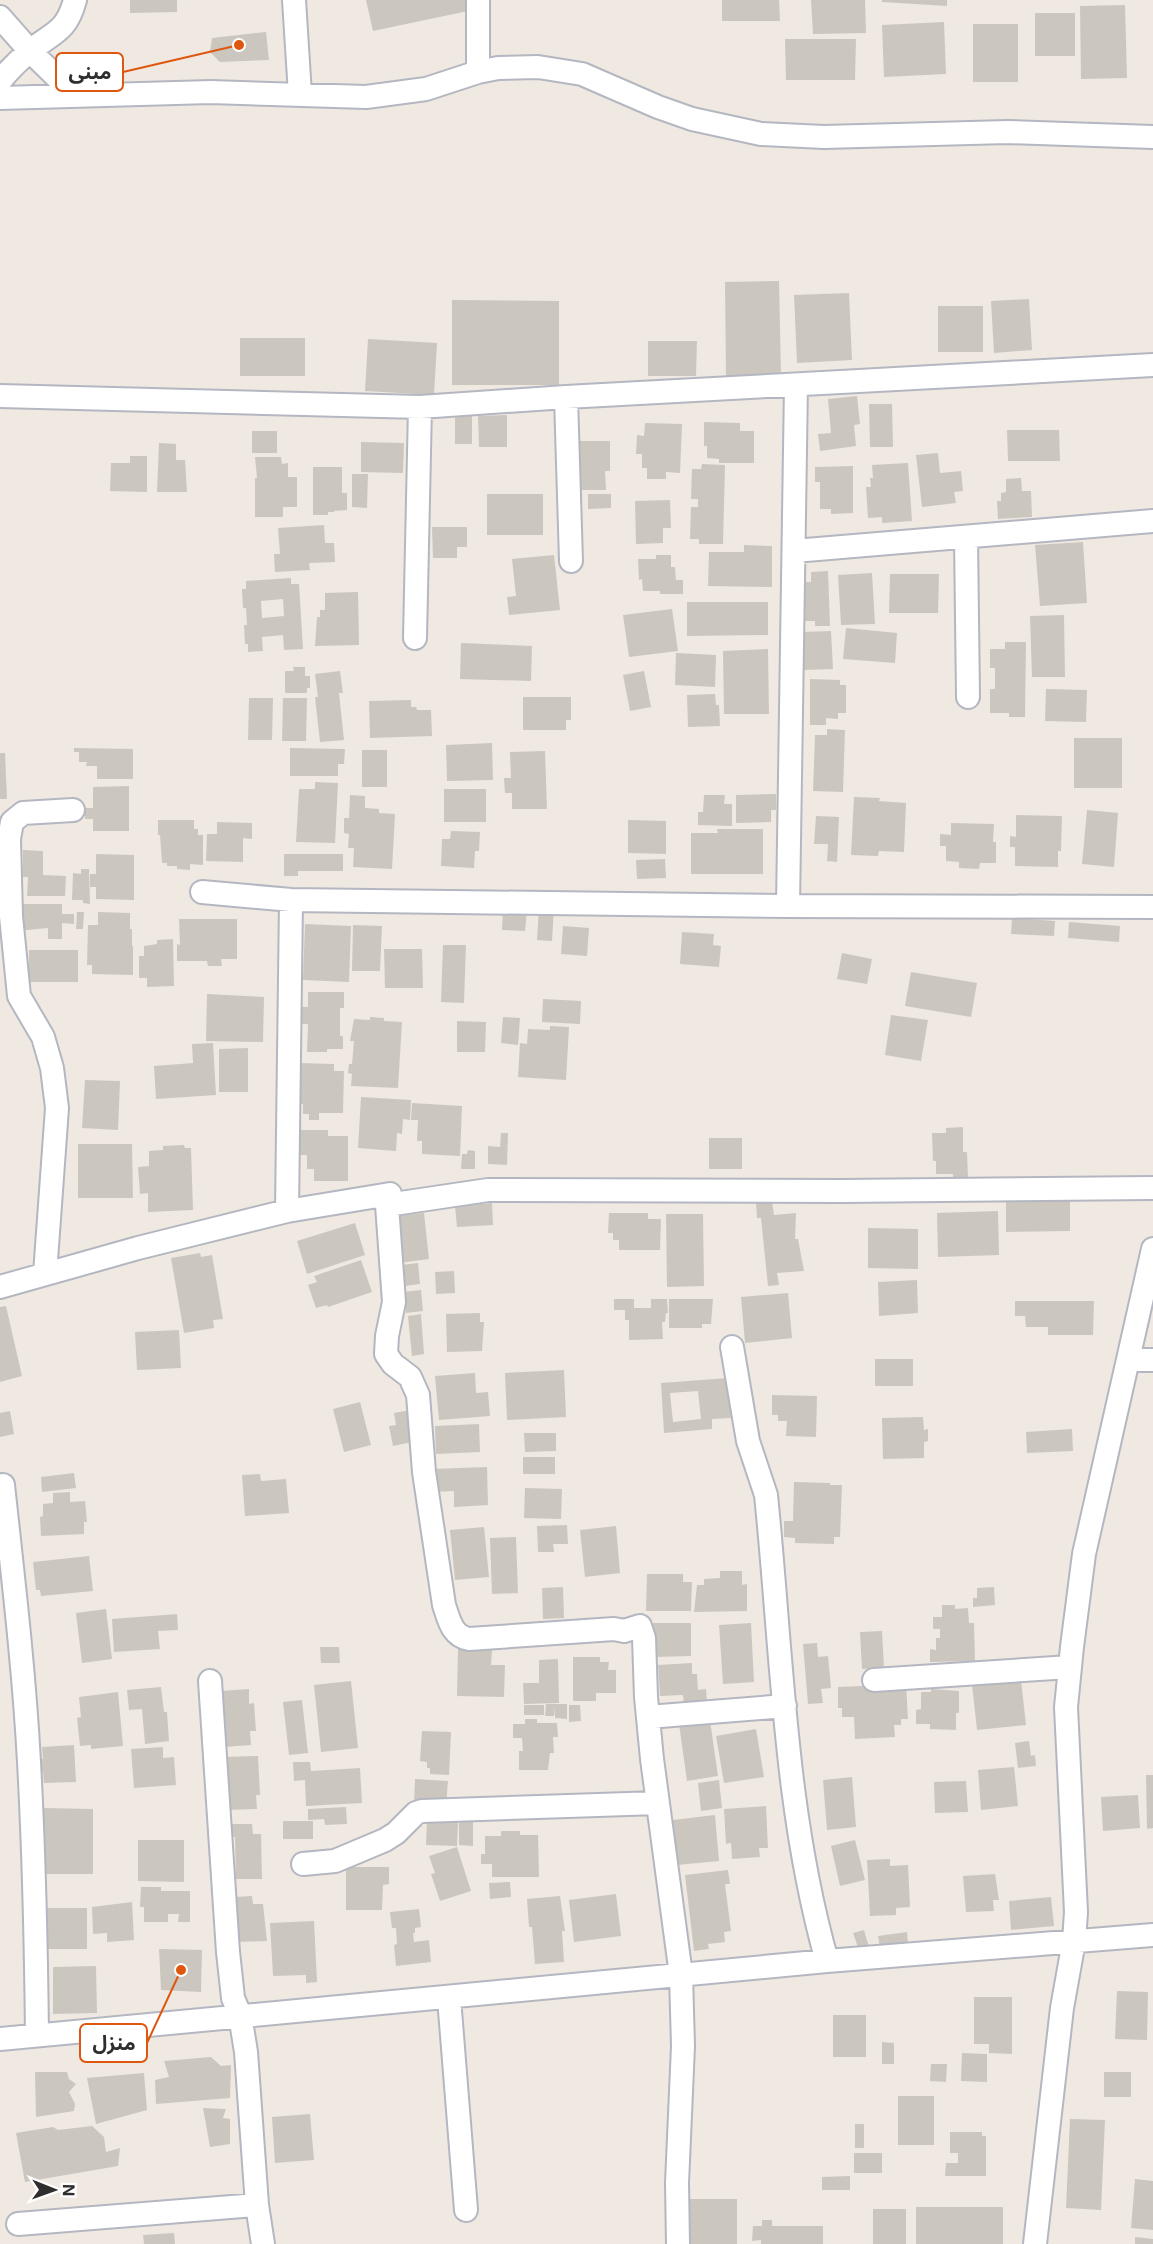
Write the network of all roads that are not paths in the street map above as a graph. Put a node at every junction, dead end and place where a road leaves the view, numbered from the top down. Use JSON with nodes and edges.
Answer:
{"nodes":[{"id":1,"x":75,"y":0,"type":"edge"},
{"id":2,"x":294,"y":0,"type":"edge"},
{"id":3,"x":478,"y":0,"type":"edge"},
{"id":4,"x":0,"y":17,"type":"edge"},
{"id":5,"x":30,"y":51,"type":"junction"},
{"id":6,"x":478,"y":72,"type":"junction"},
{"id":7,"x":0,"y":81,"type":"edge"},
{"id":8,"x":300,"y":94,"type":"junction"},
{"id":9,"x":76,"y":96,"type":"junction"},
{"id":10,"x":0,"y":98,"type":"edge"},
{"id":11,"x":1153,"y":137,"type":"edge"},
{"id":12,"x":1153,"y":365,"type":"edge"},
{"id":13,"x":796,"y":385,"type":"junction"},
{"id":14,"x":0,"y":396,"type":"edge"},
{"id":15,"x":566,"y":397,"type":"junction"},
{"id":16,"x":420,"y":407,"type":"junction"},
{"id":17,"x":1153,"y":521,"type":"edge"},
{"id":18,"x":966,"y":537,"type":"junction"},
{"id":19,"x":794,"y":551,"type":"junction"},
{"id":20,"x":571,"y":561,"type":"dead end"},
{"id":21,"x":415,"y":638,"type":"dead end"},
{"id":22,"x":968,"y":697,"type":"dead end"},
{"id":23,"x":73,"y":810,"type":"dead end"},
{"id":24,"x":202,"y":892,"type":"dead end"},
{"id":25,"x":291,"y":900,"type":"junction"},
{"id":26,"x":788,"y":906,"type":"junction"},
{"id":27,"x":1153,"y":907,"type":"edge"},
{"id":28,"x":1153,"y":1188,"type":"edge"},
{"id":29,"x":387,"y":1205,"type":"junction"},
{"id":30,"x":287,"y":1211,"type":"junction"},
{"id":31,"x":1153,"y":1249,"type":"edge"},
{"id":32,"x":45,"y":1274,"type":"junction"},
{"id":33,"x":0,"y":1287,"type":"edge"},
{"id":34,"x":732,"y":1347,"type":"dead end"},
{"id":35,"x":1129,"y":1360,"type":"junction"},
{"id":36,"x":1153,"y":1360,"type":"edge"},
{"id":37,"x":3,"y":1485,"type":"dead end"},
{"id":38,"x":1070,"y":1667,"type":"junction"},
{"id":39,"x":874,"y":1680,"type":"dead end"},
{"id":40,"x":210,"y":1681,"type":"dead end"},
{"id":41,"x":785,"y":1706,"type":"junction"},
{"id":42,"x":648,"y":1717,"type":"junction"},
{"id":43,"x":658,"y":1803,"type":"junction"},
{"id":44,"x":303,"y":1864,"type":"dead end"},
{"id":45,"x":1153,"y":1935,"type":"edge"},
{"id":46,"x":1074,"y":1941,"type":"junction"},
{"id":47,"x":827,"y":1961,"type":"junction"},
{"id":48,"x":681,"y":1975,"type":"junction"},
{"id":49,"x":449,"y":1998,"type":"junction"},
{"id":50,"x":240,"y":2015,"type":"junction"},
{"id":51,"x":37,"y":2035,"type":"junction"},
{"id":52,"x":0,"y":2039,"type":"edge"},
{"id":53,"x":257,"y":2205,"type":"junction"},
{"id":54,"x":466,"y":2210,"type":"dead end"},
{"id":55,"x":18,"y":2224,"type":"dead end"},
{"id":56,"x":263,"y":2244,"type":"edge"},
{"id":57,"x":678,"y":2244,"type":"edge"},
{"id":58,"x":1035,"y":2244,"type":"edge"}],
"edges":[{"from":1,"to":5,"type":"street"},
{"from":2,"to":8,"type":"street"},
{"from":3,"to":6,"type":"street"},
{"from":4,"to":5,"type":"street"},
{"from":5,"to":7,"type":"street"},
{"from":5,"to":9,"type":"street"},
{"from":6,"to":8,"type":"street"},
{"from":6,"to":11,"type":"street"},
{"from":8,"to":9,"type":"street"},
{"from":9,"to":10,"type":"street"},
{"from":12,"to":13,"type":"street"},
{"from":13,"to":15,"type":"street"},
{"from":13,"to":19,"type":"street"},
{"from":14,"to":16,"type":"street"},
{"from":15,"to":16,"type":"street"},
{"from":15,"to":20,"type":"street"},
{"from":16,"to":21,"type":"street"},
{"from":17,"to":18,"type":"street"},
{"from":18,"to":19,"type":"street"},
{"from":18,"to":22,"type":"street"},
{"from":19,"to":26,"type":"street"},
{"from":23,"to":32,"type":"street"},
{"from":24,"to":25,"type":"street"},
{"from":25,"to":26,"type":"street"},
{"from":25,"to":30,"type":"street"},
{"from":26,"to":27,"type":"street"},
{"from":28,"to":29,"type":"street"},
{"from":29,"to":30,"type":"street"},
{"from":29,"to":42,"type":"street"},
{"from":30,"to":32,"type":"street"},
{"from":31,"to":35,"type":"street"},
{"from":32,"to":33,"type":"street"},
{"from":34,"to":41,"type":"street"},
{"from":35,"to":36,"type":"street"},
{"from":35,"to":38,"type":"street"},
{"from":37,"to":51,"type":"street"},
{"from":38,"to":39,"type":"street"},
{"from":38,"to":46,"type":"street"},
{"from":40,"to":50,"type":"street"},
{"from":41,"to":42,"type":"street"},
{"from":41,"to":47,"type":"street"},
{"from":42,"to":43,"type":"street"},
{"from":43,"to":44,"type":"street"},
{"from":43,"to":48,"type":"street"},
{"from":45,"to":46,"type":"street"},
{"from":46,"to":47,"type":"street"},
{"from":46,"to":58,"type":"street"},
{"from":47,"to":48,"type":"street"},
{"from":48,"to":49,"type":"street"},
{"from":48,"to":57,"type":"street"},
{"from":49,"to":50,"type":"street"},
{"from":49,"to":54,"type":"street"},
{"from":50,"to":51,"type":"street"},
{"from":50,"to":53,"type":"street"},
{"from":51,"to":52,"type":"street"},
{"from":53,"to":55,"type":"street"},
{"from":53,"to":56,"type":"street"}]}
